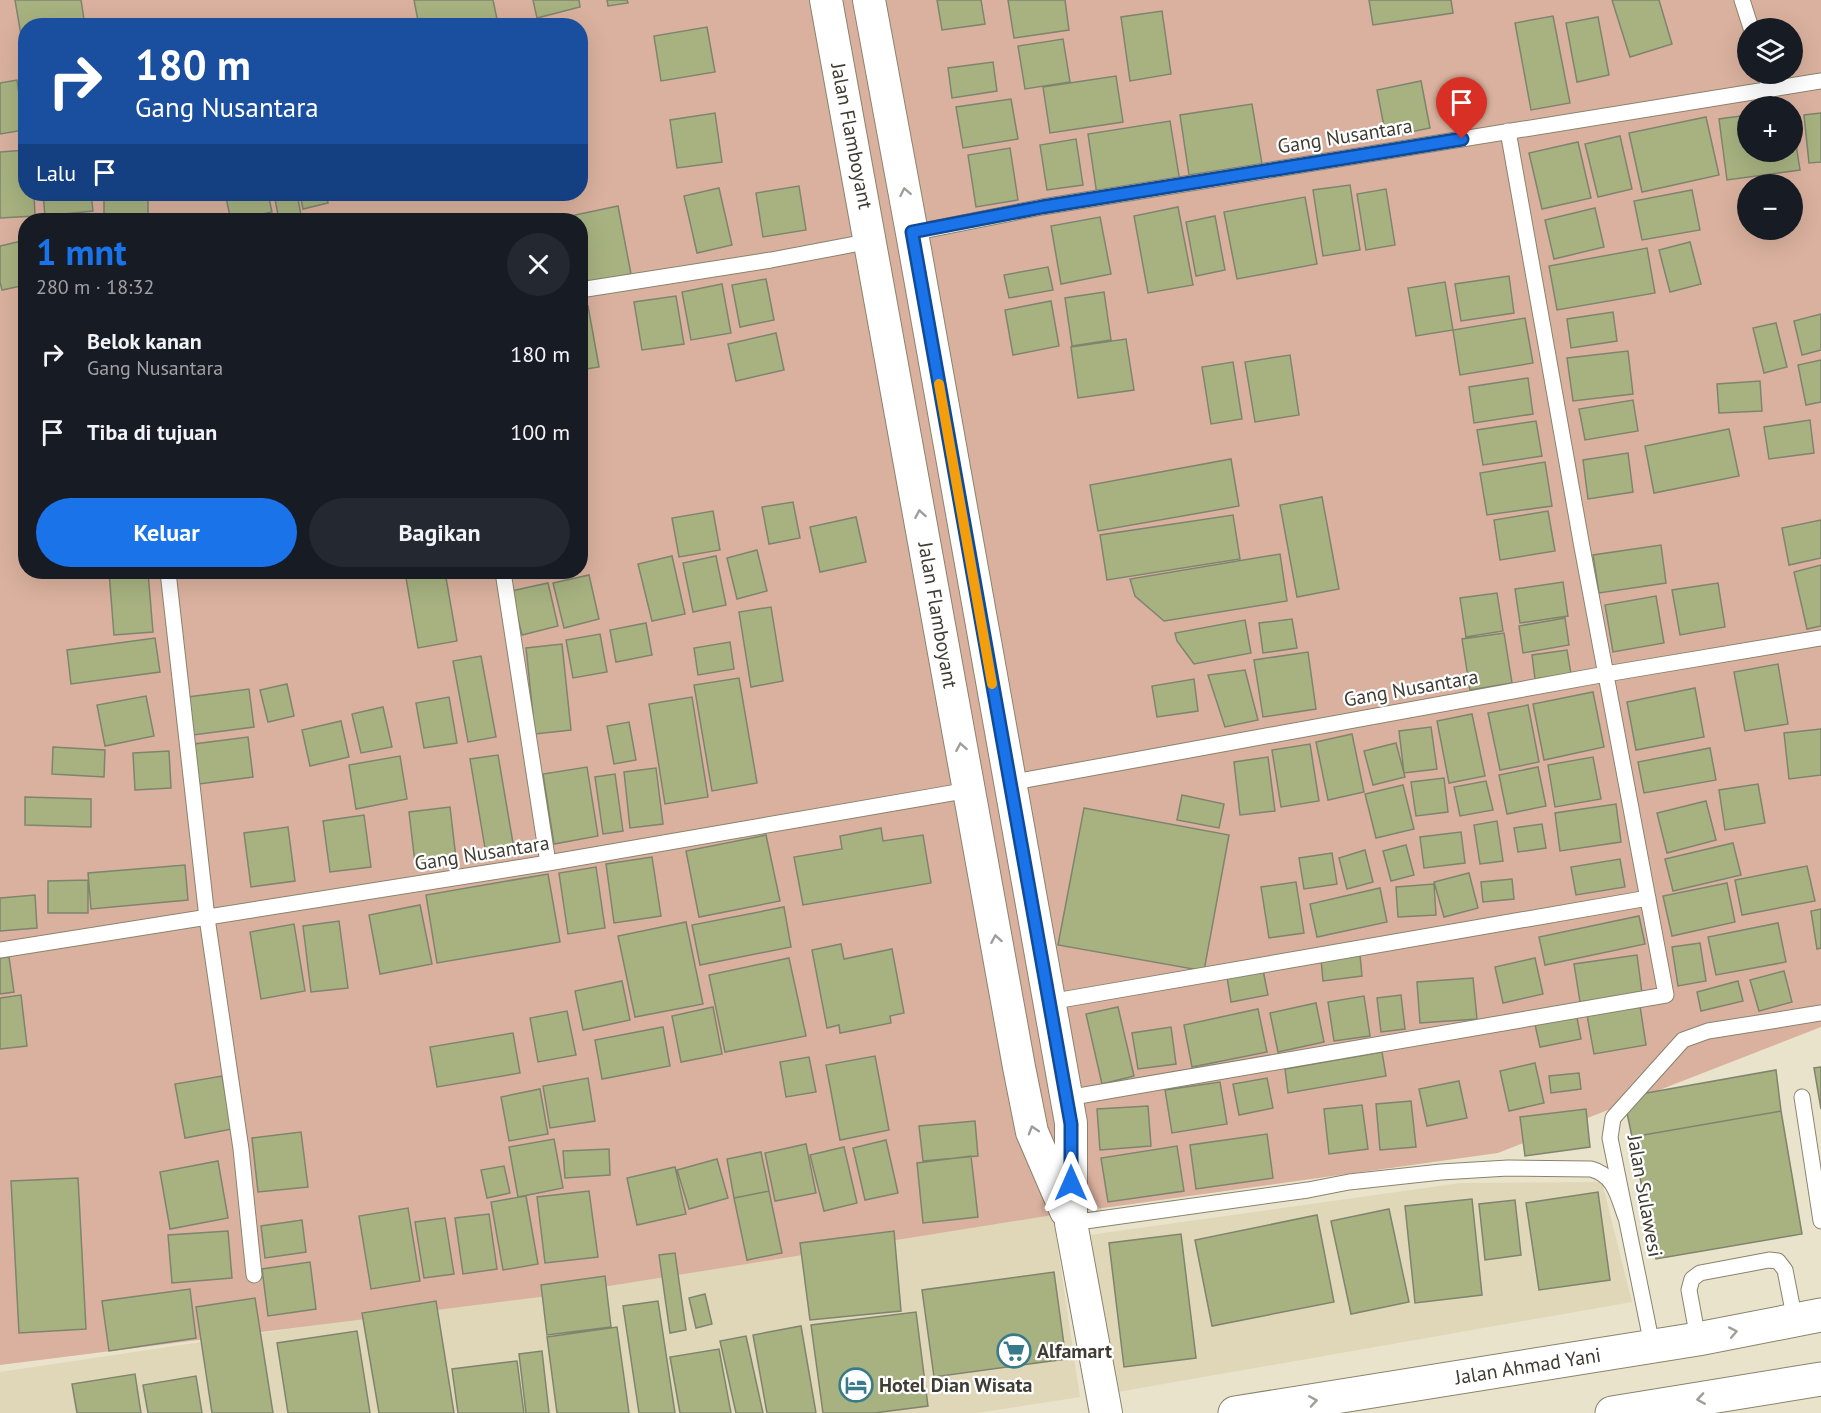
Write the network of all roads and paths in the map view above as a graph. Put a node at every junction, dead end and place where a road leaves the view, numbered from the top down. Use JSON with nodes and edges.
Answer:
{"nodes":[{"id":1,"x":826,"y":0,"type":"edge"},
{"id":2,"x":869,"y":0,"type":"edge"},
{"id":3,"x":1742,"y":0,"type":"edge"},
{"id":4,"x":1748,"y":18,"type":"edge"},
{"id":5,"x":1821,"y":81,"type":"edge"},
{"id":6,"x":1768,"y":84,"type":"edge"},
{"id":7,"x":1770,"y":91,"type":"junction"},
{"id":8,"x":1508,"y":131,"type":"junction"},
{"id":9,"x":912,"y":232,"type":"junction"},
{"id":10,"x":871,"y":241,"type":"junction"},
{"id":11,"x":588,"y":289,"type":"edge"},
{"id":12,"x":952,"y":453,"type":"junction"},
{"id":13,"x":911,"y":461,"type":"junction"},
{"id":14,"x":169,"y":579,"type":"edge"},
{"id":15,"x":504,"y":579,"type":"edge"},
{"id":16,"x":1821,"y":638,"type":"edge"},
{"id":17,"x":1606,"y":674,"type":"junction"},
{"id":18,"x":1017,"y":782,"type":"junction"},
{"id":19,"x":969,"y":790,"type":"junction"},
{"id":20,"x":548,"y":863,"type":"junction"},
{"id":21,"x":1648,"y":898,"type":"junction"},
{"id":22,"x":207,"y":918,"type":"junction"},
{"id":23,"x":0,"y":950,"type":"edge"},
{"id":24,"x":1049,"y":1002,"type":"junction"},
{"id":25,"x":1821,"y":1013,"type":"edge"},
{"id":26,"x":1059,"y":1059,"type":"junction"},
{"id":27,"x":1019,"y":1067,"type":"junction"},
{"id":28,"x":1802,"y":1097,"type":"dead end"},
{"id":29,"x":1067,"y":1098,"type":"junction"},
{"id":30,"x":1626,"y":1218,"type":"junction"},
{"id":31,"x":1821,"y":1221,"type":"edge"},
{"id":32,"x":1071,"y":1223,"type":"junction"},
{"id":33,"x":254,"y":1275,"type":"dead end"},
{"id":34,"x":1808,"y":1318,"type":"edge"},
{"id":35,"x":1698,"y":1339,"type":"junction"},
{"id":36,"x":1652,"y":1345,"type":"junction"},
{"id":37,"x":1821,"y":1379,"type":"edge"},
{"id":38,"x":1775,"y":1400,"type":"edge"},
{"id":39,"x":1367,"y":1403,"type":"edge"},
{"id":40,"x":1106,"y":1413,"type":"edge"},
{"id":41,"x":1234,"y":1413,"type":"edge"},
{"id":42,"x":1612,"y":1413,"type":"edge"}],
"edges":[{"from":1,"to":10,"type":"street","name":"Jalan Flamboyant"},
{"from":9,"to":2,"type":"street","name":"Jalan Flamboyant","one_way":true},
{"from":3,"to":4,"type":"lane"},
{"from":5,"to":7,"type":"lane","name":"Gang Nusantara"},
{"from":6,"to":7,"type":"lane"},
{"from":7,"to":8,"type":"lane","name":"Gang Nusantara"},
{"from":8,"to":9,"type":"lane","name":"Gang Nusantara"},
{"from":8,"to":17,"type":"lane"},
{"from":9,"to":12,"type":"street","name":"Jalan Flamboyant"},
{"from":10,"to":11,"type":"lane"},
{"from":10,"to":13,"type":"street","name":"Jalan Flamboyant"},
{"from":12,"to":13,"type":"street"},
{"from":12,"to":18,"type":"street","name":"Jalan Flamboyant"},
{"from":19,"to":13,"type":"street","name":"Jalan Flamboyant","one_way":true},
{"from":14,"to":22,"type":"lane"},
{"from":15,"to":20,"type":"lane"},
{"from":16,"to":17,"type":"lane","name":"Gang Nusantara"},
{"from":17,"to":18,"type":"lane","name":"Gang Nusantara"},
{"from":17,"to":21,"type":"lane"},
{"from":18,"to":19,"type":"street"},
{"from":18,"to":24,"type":"street","name":"Jalan Flamboyant"},
{"from":19,"to":20,"type":"lane","name":"Gang Nusantara"},
{"from":27,"to":19,"type":"street","name":"Jalan Flamboyant","one_way":true},
{"from":20,"to":22,"type":"lane","name":"Gang Nusantara"},
{"from":21,"to":24,"type":"lane"},
{"from":21,"to":29,"type":"lane"},
{"from":22,"to":23,"type":"lane","name":"Gang Nusantara"},
{"from":22,"to":33,"type":"lane"},
{"from":24,"to":26,"type":"street","name":"Jalan Flamboyant"},
{"from":25,"to":30,"type":"lane","name":"Jalan Sulawesi"},
{"from":26,"to":27,"type":"street"},
{"from":26,"to":29,"type":"street","name":"Jalan Flamboyant"},
{"from":32,"to":27,"type":"street","name":"Jalan Flamboyant","one_way":true},
{"from":28,"to":31,"type":"lane"},
{"from":29,"to":32,"type":"street","name":"Jalan Flamboyant"},
{"from":30,"to":32,"type":"lane"},
{"from":30,"to":36,"type":"lane","name":"Jalan Sulawesi"},
{"from":32,"to":40,"type":"street","name":"Jalan Flamboyant"},
{"from":35,"to":34,"type":"main road","name":"Jalan Ahmad Yani","one_way":true},
{"from":34,"to":35,"type":"lane"},
{"from":35,"to":36,"type":"main road","name":"Jalan Ahmad Yani"},
{"from":36,"to":39,"type":"main road","name":"Jalan Ahmad Yani"},
{"from":37,"to":38,"type":"main road"},
{"from":38,"to":42,"type":"main road","one_way":true},
{"from":41,"to":39,"type":"main road","name":"Jalan Ahmad Yani","one_way":true}]}
